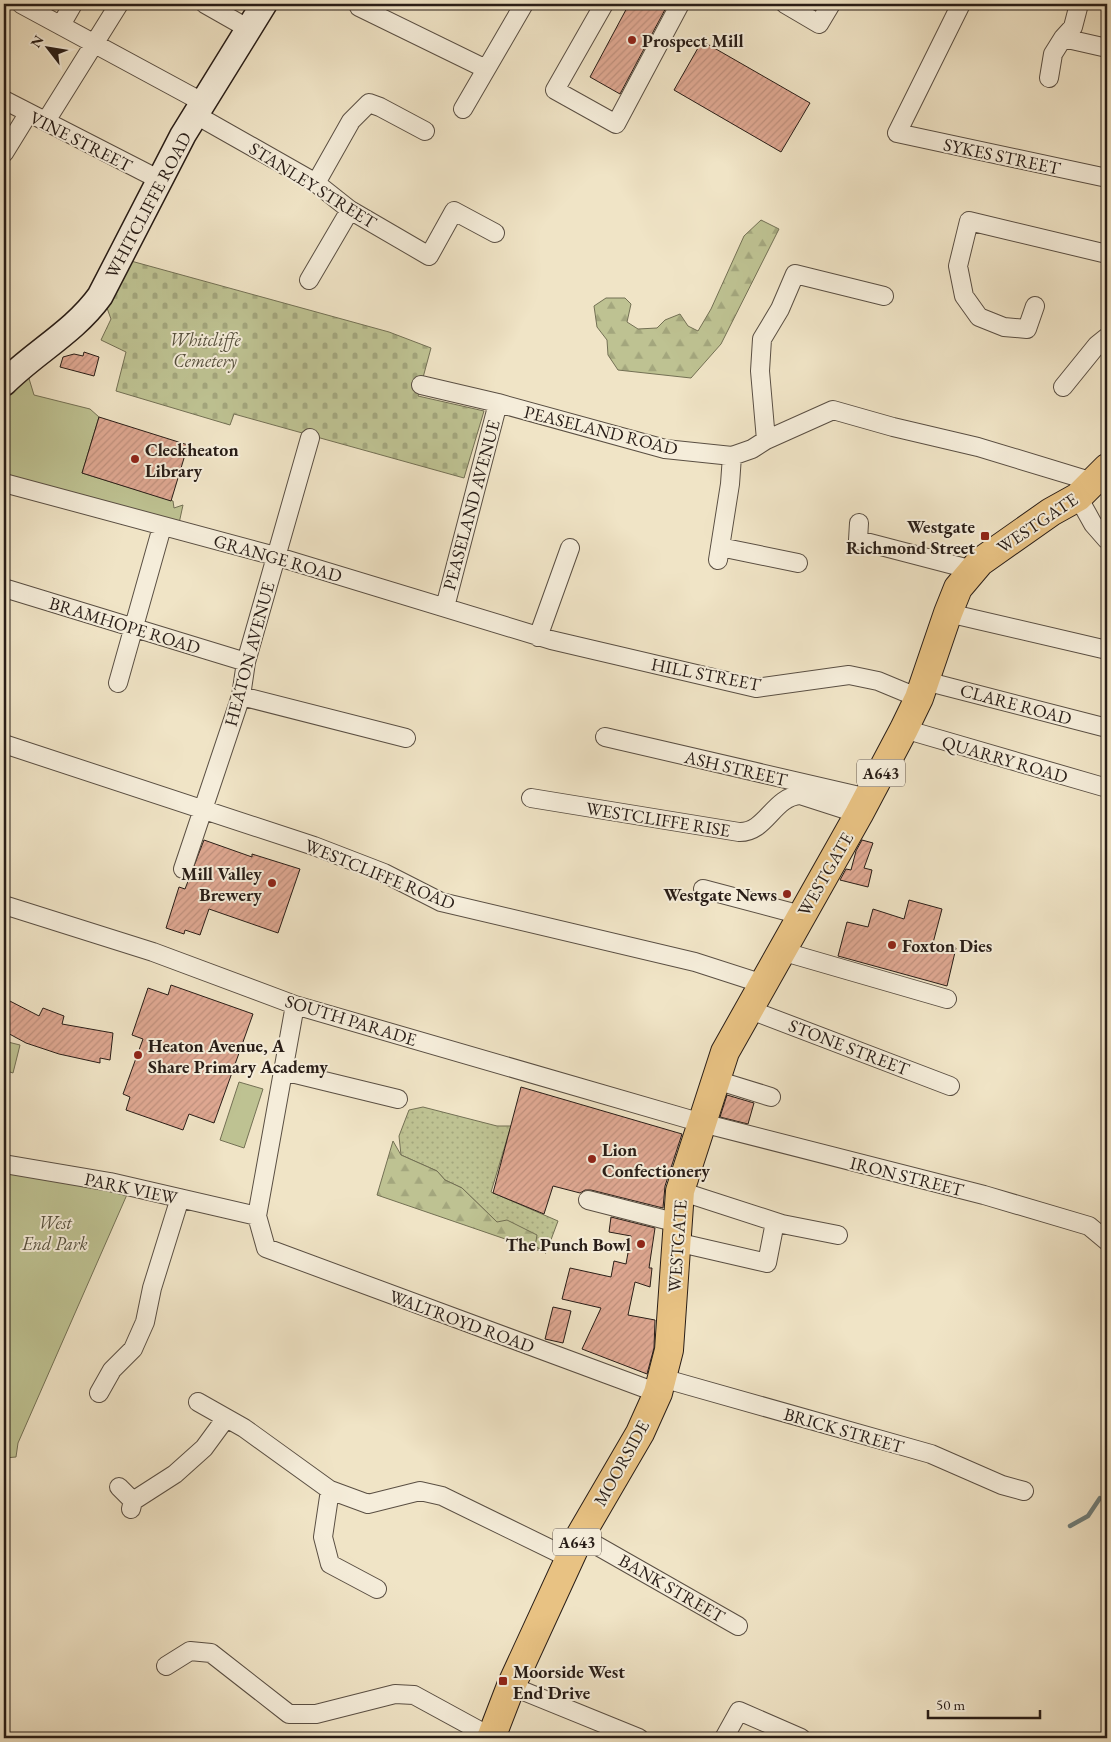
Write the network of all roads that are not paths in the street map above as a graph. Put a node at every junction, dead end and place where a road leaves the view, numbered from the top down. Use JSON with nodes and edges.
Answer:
{"nodes":[{"id":1,"x":21,"y":4,"type":"edge"},
{"id":2,"x":72,"y":4,"type":"edge"},
{"id":3,"x":119,"y":4,"type":"edge"},
{"id":4,"x":205,"y":4,"type":"edge"},
{"id":5,"x":264,"y":4,"type":"edge"},
{"id":6,"x":524,"y":4,"type":"edge"},
{"id":7,"x":604,"y":4,"type":"edge"},
{"id":8,"x":680,"y":4,"type":"edge"},
{"id":9,"x":785,"y":4,"type":"edge"},
{"id":10,"x":831,"y":4,"type":"edge"},
{"id":11,"x":1078,"y":4,"type":"edge"},
{"id":12,"x":960,"y":6,"type":"edge"},
{"id":13,"x":359,"y":7,"type":"dead end"},
{"id":14,"x":61,"y":25,"type":"junction"},
{"id":15,"x":249,"y":29,"type":"junction"},
{"id":16,"x":1063,"y":38,"type":"junction"},
{"id":17,"x":94,"y":44,"type":"junction"},
{"id":18,"x":1107,"y":48,"type":"edge"},
{"id":19,"x":486,"y":69,"type":"junction"},
{"id":20,"x":1048,"y":78,"type":"dead end"},
{"id":21,"x":4,"y":100,"type":"edge"},
{"id":22,"x":200,"y":109,"type":"junction"},
{"id":23,"x":463,"y":109,"type":"dead end"},
{"id":24,"x":28,"y":114,"type":"junction"},
{"id":25,"x":46,"y":122,"type":"junction"},
{"id":26,"x":425,"y":131,"type":"dead end"},
{"id":27,"x":4,"y":153,"type":"edge"},
{"id":28,"x":1107,"y":178,"type":"edge"},
{"id":29,"x":160,"y":180,"type":"junction"},
{"id":30,"x":316,"y":183,"type":"junction"},
{"id":31,"x":350,"y":210,"type":"junction"},
{"id":32,"x":495,"y":233,"type":"dead end"},
{"id":33,"x":1107,"y":254,"type":"edge"},
{"id":34,"x":309,"y":280,"type":"dead end"},
{"id":35,"x":884,"y":296,"type":"dead end"},
{"id":36,"x":1035,"y":306,"type":"dead end"},
{"id":37,"x":1107,"y":337,"type":"edge"},
{"id":38,"x":4,"y":383,"type":"edge"},
{"id":39,"x":421,"y":385,"type":"dead end"},
{"id":40,"x":1063,"y":387,"type":"dead end"},
{"id":41,"x":498,"y":403,"type":"junction"},
{"id":42,"x":310,"y":438,"type":"dead end"},
{"id":43,"x":766,"y":440,"type":"junction"},
{"id":44,"x":732,"y":456,"type":"junction"},
{"id":45,"x":4,"y":483,"type":"edge"},
{"id":46,"x":1097,"y":484,"type":"edge"},
{"id":47,"x":859,"y":523,"type":"dead end"},
{"id":48,"x":162,"y":527,"type":"junction"},
{"id":49,"x":1107,"y":540,"type":"edge"},
{"id":50,"x":570,"y":548,"type":"dead end"},
{"id":51,"x":276,"y":556,"type":"junction"},
{"id":52,"x":800,"y":562,"type":"dead end"},
{"id":53,"x":973,"y":570,"type":"junction"},
{"id":54,"x":4,"y":588,"type":"edge"},
{"id":55,"x":445,"y":607,"type":"junction"},
{"id":56,"x":948,"y":613,"type":"junction"},
{"id":57,"x":132,"y":627,"type":"junction"},
{"id":58,"x":544,"y":638,"type":"junction"},
{"id":59,"x":1107,"y":650,"type":"edge"},
{"id":60,"x":246,"y":662,"type":"junction"},
{"id":61,"x":118,"y":684,"type":"dead end"},
{"id":62,"x":922,"y":689,"type":"junction"},
{"id":63,"x":241,"y":696,"type":"junction"},
{"id":64,"x":1107,"y":728,"type":"edge"},
{"id":65,"x":904,"y":729,"type":"junction"},
{"id":66,"x":605,"y":737,"type":"dead end"},
{"id":67,"x":406,"y":738,"type":"dead end"},
{"id":68,"x":4,"y":744,"type":"edge"},
{"id":69,"x":1107,"y":788,"type":"edge"},
{"id":70,"x":531,"y":798,"type":"dead end"},
{"id":71,"x":863,"y":806,"type":"junction"},
{"id":72,"x":204,"y":808,"type":"junction"},
{"id":73,"x":183,"y":869,"type":"dead end"},
{"id":74,"x":702,"y":889,"type":"dead end"},
{"id":75,"x":4,"y":905,"type":"edge"},
{"id":76,"x":801,"y":915,"type":"junction"},
{"id":77,"x":781,"y":951,"type":"junction"},
{"id":78,"x":763,"y":984,"type":"junction"},
{"id":79,"x":947,"y":999,"type":"dead end"},
{"id":80,"x":295,"y":1005,"type":"junction"},
{"id":81,"x":748,"y":1008,"type":"junction"},
{"id":82,"x":283,"y":1071,"type":"junction"},
{"id":83,"x":716,"y":1080,"type":"junction"},
{"id":84,"x":950,"y":1086,"type":"dead end"},
{"id":85,"x":771,"y":1097,"type":"dead end"},
{"id":86,"x":398,"y":1099,"type":"dead end"},
{"id":87,"x":702,"y":1123,"type":"junction"},
{"id":88,"x":4,"y":1164,"type":"edge"},
{"id":89,"x":680,"y":1191,"type":"junction"},
{"id":90,"x":180,"y":1198,"type":"junction"},
{"id":91,"x":588,"y":1200,"type":"dead end"},
{"id":92,"x":257,"y":1216,"type":"junction"},
{"id":93,"x":775,"y":1222,"type":"junction"},
{"id":94,"x":677,"y":1232,"type":"junction"},
{"id":95,"x":838,"y":1235,"type":"dead end"},
{"id":96,"x":1107,"y":1241,"type":"edge"},
{"id":97,"x":669,"y":1350,"type":"joint"},
{"id":98,"x":660,"y":1386,"type":"junction"},
{"id":99,"x":99,"y":1393,"type":"dead end"},
{"id":100,"x":198,"y":1402,"type":"dead end"},
{"id":101,"x":226,"y":1418,"type":"junction"},
{"id":102,"x":119,"y":1487,"type":"dead end"},
{"id":103,"x":330,"y":1490,"type":"junction"},
{"id":104,"x":1024,"y":1491,"type":"dead end"},
{"id":105,"x":574,"y":1547,"type":"junction"},
{"id":106,"x":377,"y":1589,"type":"dead end"},
{"id":107,"x":738,"y":1626,"type":"dead end"},
{"id":108,"x":166,"y":1666,"type":"dead end"},
{"id":109,"x":511,"y":1686,"type":"junction"},
{"id":110,"x":612,"y":1733,"type":"edge"},
{"id":111,"x":491,"y":1738,"type":"edge"},
{"id":112,"x":640,"y":1738,"type":"edge"},
{"id":113,"x":724,"y":1738,"type":"edge"},
{"id":114,"x":802,"y":1738,"type":"edge"}],
"edges":[{"from":1,"to":14,"type":"street","name":"STANLEY STREET"},
{"from":2,"to":14,"type":"street"},
{"from":3,"to":17,"type":"street"},
{"from":4,"to":15,"type":"street"},
{"from":5,"to":15,"type":"main road","name":"WHITCLIFFE ROAD"},
{"from":6,"to":19,"type":"street"},
{"from":7,"to":8,"type":"street"},
{"from":9,"to":10,"type":"street"},
{"from":11,"to":16,"type":"street"},
{"from":12,"to":28,"type":"street","name":"SYKES STREET"},
{"from":13,"to":19,"type":"street"},
{"from":14,"to":17,"type":"street","name":"STANLEY STREET"},
{"from":15,"to":22,"type":"main road","name":"WHITCLIFFE ROAD"},
{"from":16,"to":18,"type":"street"},
{"from":16,"to":20,"type":"street"},
{"from":17,"to":22,"type":"street","name":"STANLEY STREET"},
{"from":17,"to":25,"type":"street"},
{"from":19,"to":23,"type":"street"},
{"from":21,"to":24,"type":"street","name":"VINE STREET"},
{"from":22,"to":29,"type":"main road","name":"WHITCLIFFE ROAD"},
{"from":22,"to":30,"type":"street","name":"STANLEY STREET"},
{"from":24,"to":25,"type":"street","name":"VINE STREET"},
{"from":24,"to":27,"type":"street"},
{"from":25,"to":29,"type":"street","name":"VINE STREET"},
{"from":26,"to":30,"type":"street"},
{"from":29,"to":38,"type":"main road","name":"WHITCLIFFE ROAD"},
{"from":30,"to":31,"type":"street","name":"STANLEY STREET"},
{"from":31,"to":32,"type":"street","name":"STANLEY STREET"},
{"from":31,"to":34,"type":"street"},
{"from":33,"to":36,"type":"street"},
{"from":35,"to":43,"type":"street"},
{"from":37,"to":40,"type":"street"},
{"from":39,"to":41,"type":"street","name":"PEASELAND ROAD"},
{"from":41,"to":44,"type":"street","name":"PEASELAND ROAD"},
{"from":41,"to":55,"type":"street","name":"PEASELAND AVENUE"},
{"from":42,"to":51,"type":"street","name":"HEATON AVENUE"},
{"from":43,"to":44,"type":"street","name":"PEASELAND ROAD"},
{"from":43,"to":46,"type":"street","name":"PEASELAND ROAD"},
{"from":44,"to":52,"type":"street"},
{"from":45,"to":48,"type":"street","name":"GRANGE ROAD"},
{"from":46,"to":49,"type":"street"},
{"from":46,"to":53,"type":"main road","name":"WESTGATE","number":"A643"},
{"from":47,"to":53,"type":"street"},
{"from":48,"to":51,"type":"street","name":"GRANGE ROAD"},
{"from":48,"to":57,"type":"street"},
{"from":50,"to":58,"type":"street"},
{"from":51,"to":55,"type":"street","name":"GRANGE ROAD"},
{"from":51,"to":60,"type":"street","name":"HEATON AVENUE"},
{"from":53,"to":56,"type":"main road","name":"WESTGATE","number":"A643"},
{"from":54,"to":57,"type":"street","name":"BRAMHOPE ROAD"},
{"from":55,"to":58,"type":"street","name":"GRANGE ROAD"},
{"from":56,"to":59,"type":"street"},
{"from":56,"to":62,"type":"main road","name":"WESTGATE","number":"A643"},
{"from":57,"to":60,"type":"street","name":"BRAMHOPE ROAD"},
{"from":57,"to":61,"type":"street"},
{"from":58,"to":62,"type":"street","name":"HILL STREET"},
{"from":60,"to":63,"type":"street","name":"HEATON AVENUE"},
{"from":62,"to":64,"type":"street","name":"CLARE ROAD"},
{"from":62,"to":65,"type":"main road","name":"WESTGATE","number":"A643"},
{"from":63,"to":67,"type":"street"},
{"from":63,"to":72,"type":"street","name":"HEATON AVENUE"},
{"from":65,"to":69,"type":"street","name":"QUARRY ROAD"},
{"from":65,"to":71,"type":"main road","name":"WESTGATE","number":"A643"},
{"from":66,"to":71,"type":"street","name":"ASH STREET"},
{"from":68,"to":72,"type":"street","name":"WESTCLIFFE ROAD"},
{"from":70,"to":71,"type":"street","name":"WESTCLIFFE RISE"},
{"from":71,"to":76,"type":"main road","name":"WESTGATE","number":"A643"},
{"from":72,"to":73,"type":"street","name":"HEATON AVENUE"},
{"from":72,"to":78,"type":"street","name":"WESTCLIFFE ROAD"},
{"from":74,"to":76,"type":"street"},
{"from":75,"to":80,"type":"street","name":"SOUTH PARADE"},
{"from":76,"to":77,"type":"main road","name":"WESTGATE","number":"A643"},
{"from":77,"to":78,"type":"main road","name":"WESTGATE","number":"A643"},
{"from":77,"to":79,"type":"street"},
{"from":78,"to":81,"type":"main road","name":"WESTGATE","number":"A643"},
{"from":80,"to":82,"type":"street"},
{"from":80,"to":87,"type":"street","name":"SOUTH PARADE"},
{"from":81,"to":83,"type":"main road","name":"WESTGATE","number":"A643"},
{"from":81,"to":84,"type":"street","name":"STONE STREET"},
{"from":82,"to":86,"type":"street"},
{"from":82,"to":92,"type":"street"},
{"from":83,"to":85,"type":"street"},
{"from":83,"to":87,"type":"main road","name":"WESTGATE","number":"A643"},
{"from":87,"to":89,"type":"main road","name":"WESTGATE","number":"A643"},
{"from":87,"to":96,"type":"street","name":"IRON STREET"},
{"from":88,"to":90,"type":"street","name":"PARK VIEW"},
{"from":89,"to":93,"type":"street"},
{"from":89,"to":94,"type":"main road","name":"WESTGATE","number":"A643"},
{"from":90,"to":92,"type":"street","name":"PARK VIEW"},
{"from":90,"to":99,"type":"street"},
{"from":91,"to":94,"type":"street"},
{"from":92,"to":98,"type":"street","name":"WALTROYD ROAD"},
{"from":93,"to":94,"type":"street"},
{"from":93,"to":95,"type":"street"},
{"from":94,"to":97,"type":"main road","name":"WESTGATE","number":"A643"},
{"from":97,"to":98,"type":"main road","name":"MOORSIDE","number":"A643"},
{"from":98,"to":104,"type":"street","name":"BRICK STREET"},
{"from":98,"to":105,"type":"main road","name":"MOORSIDE","number":"A643"},
{"from":100,"to":101,"type":"street","name":"BANK STREET"},
{"from":101,"to":102,"type":"street"},
{"from":101,"to":103,"type":"street","name":"BANK STREET"},
{"from":103,"to":105,"type":"street","name":"BANK STREET"},
{"from":103,"to":106,"type":"street"},
{"from":105,"to":107,"type":"street","name":"BANK STREET"},
{"from":105,"to":109,"type":"main road","name":"MOORSIDE","number":"A643"},
{"from":108,"to":111,"type":"street"},
{"from":109,"to":110,"type":"street"},
{"from":109,"to":111,"type":"main road","name":"MOORSIDE","number":"A643"},
{"from":110,"to":112,"type":"street"},
{"from":113,"to":114,"type":"street"}]}
